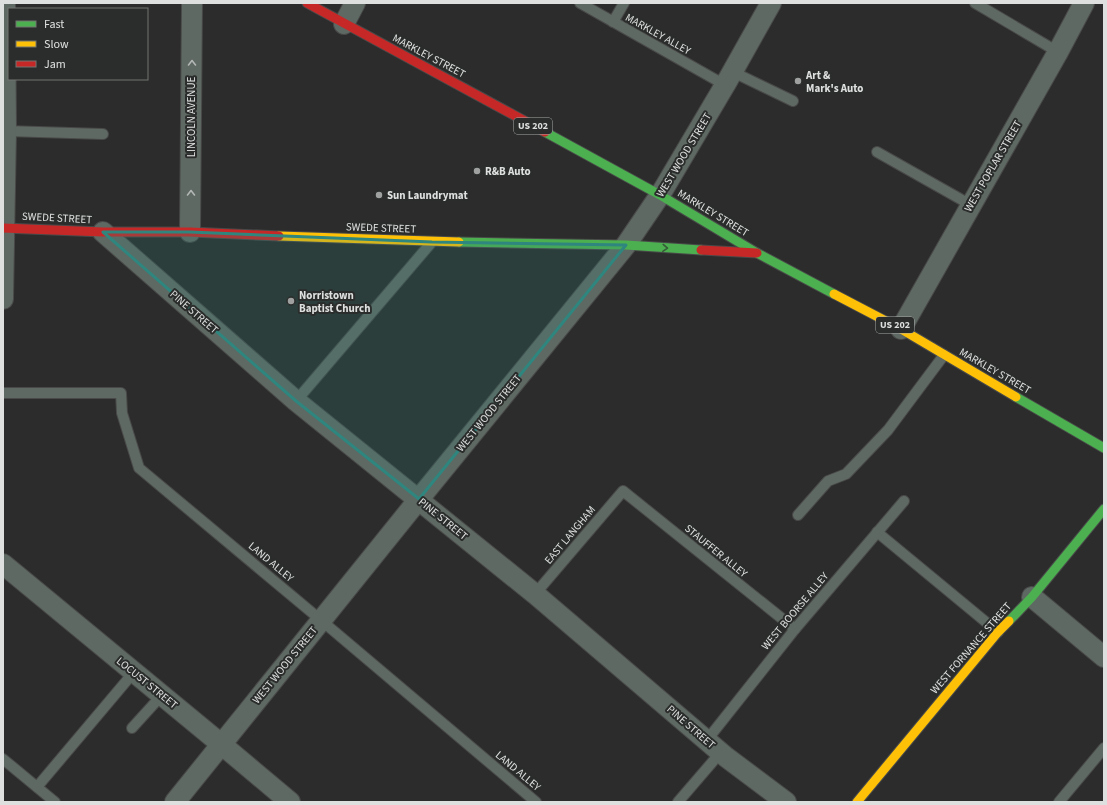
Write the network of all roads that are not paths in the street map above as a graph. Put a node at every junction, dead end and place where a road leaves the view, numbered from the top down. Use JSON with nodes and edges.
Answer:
{"nodes":[{"id":1,"x":5,"y":3,"type":"edge"},
{"id":2,"x":192,"y":3,"type":"edge"},
{"id":3,"x":307,"y":3,"type":"edge"},
{"id":4,"x":355,"y":3,"type":"edge"},
{"id":5,"x":580,"y":3,"type":"edge"},
{"id":6,"x":624,"y":3,"type":"edge"},
{"id":7,"x":771,"y":3,"type":"edge"},
{"id":8,"x":975,"y":3,"type":"edge"},
{"id":9,"x":1084,"y":3,"type":"edge"},
{"id":10,"x":613,"y":22,"type":"junction"},
{"id":11,"x":344,"y":24,"type":"junction"},
{"id":12,"x":1058,"y":52,"type":"junction"},
{"id":13,"x":4,"y":58,"type":"edge"},
{"id":14,"x":729,"y":78,"type":"junction"},
{"id":15,"x":792,"y":101,"type":"dead end"},
{"id":16,"x":6,"y":130,"type":"junction"},
{"id":17,"x":103,"y":134,"type":"dead end"},
{"id":18,"x":877,"y":152,"type":"dead end"},
{"id":19,"x":660,"y":195,"type":"junction"},
{"id":20,"x":971,"y":205,"type":"junction"},
{"id":21,"x":4,"y":228,"type":"edge"},
{"id":22,"x":104,"y":232,"type":"junction"},
{"id":23,"x":190,"y":232,"type":"junction"},
{"id":24,"x":432,"y":242,"type":"junction"},
{"id":25,"x":626,"y":246,"type":"junction"},
{"id":26,"x":757,"y":253,"type":"junction"},
{"id":27,"x":3,"y":299,"type":"edge"},
{"id":28,"x":901,"y":329,"type":"junction"},
{"id":29,"x":944,"y":355,"type":"junction"},
{"id":30,"x":3,"y":393,"type":"edge"},
{"id":31,"x":296,"y":401,"type":"junction"},
{"id":32,"x":1104,"y":448,"type":"edge"},
{"id":33,"x":623,"y":491,"type":"joint"},
{"id":34,"x":419,"y":499,"type":"junction"},
{"id":35,"x":904,"y":501,"type":"dead end"},
{"id":36,"x":1104,"y":509,"type":"edge"},
{"id":37,"x":798,"y":515,"type":"dead end"},
{"id":38,"x":877,"y":532,"type":"junction"},
{"id":39,"x":3,"y":564,"type":"edge"},
{"id":40,"x":535,"y":594,"type":"junction"},
{"id":41,"x":1032,"y":597,"type":"junction"},
{"id":42,"x":322,"y":621,"type":"junction"},
{"id":43,"x":795,"y":629,"type":"junction"},
{"id":44,"x":998,"y":632,"type":"junction"},
{"id":45,"x":1104,"y":657,"type":"edge"},
{"id":46,"x":134,"y":672,"type":"junction"},
{"id":47,"x":162,"y":695,"type":"junction"},
{"id":48,"x":132,"y":728,"type":"dead end"},
{"id":49,"x":221,"y":744,"type":"junction"},
{"id":50,"x":714,"y":746,"type":"junction"},
{"id":51,"x":1104,"y":748,"type":"edge"},
{"id":52,"x":3,"y":759,"type":"edge"},
{"id":53,"x":37,"y":787,"type":"junction"},
{"id":54,"x":55,"y":802,"type":"edge"},
{"id":55,"x":175,"y":802,"type":"edge"},
{"id":56,"x":290,"y":802,"type":"edge"},
{"id":57,"x":536,"y":802,"type":"edge"},
{"id":58,"x":678,"y":802,"type":"edge"},
{"id":59,"x":786,"y":802,"type":"edge"},
{"id":60,"x":857,"y":802,"type":"edge"},
{"id":61,"x":1059,"y":802,"type":"edge"}],
"edges":[{"from":1,"to":13,"type":"street"},
{"from":23,"to":2,"type":"street","name":"LINCOLN AVENUE","one_way":true},
{"from":3,"to":11,"type":"main road","name":"MARKLEY STREET","number":"US 202"},
{"from":4,"to":11,"type":"street"},
{"from":5,"to":10,"type":"lane","name":"MARKLEY ALLEY"},
{"from":6,"to":10,"type":"lane"},
{"from":7,"to":14,"type":"street","name":"WEST WOOD STREET"},
{"from":8,"to":12,"type":"lane"},
{"from":9,"to":12,"type":"street","name":"WEST POPLAR STREET"},
{"from":10,"to":14,"type":"lane","name":"MARKLEY ALLEY"},
{"from":11,"to":19,"type":"main road","name":"MARKLEY STREET","number":"US 202"},
{"from":12,"to":20,"type":"street","name":"WEST POPLAR STREET"},
{"from":13,"to":16,"type":"street"},
{"from":14,"to":15,"type":"lane","name":"MARKLEY ALLEY"},
{"from":14,"to":19,"type":"street","name":"WEST WOOD STREET"},
{"from":16,"to":17,"type":"lane"},
{"from":16,"to":21,"type":"street"},
{"from":18,"to":20,"type":"lane"},
{"from":19,"to":25,"type":"street","name":"WEST WOOD STREET"},
{"from":19,"to":26,"type":"main road","name":"MARKLEY STREET","number":"US 202"},
{"from":20,"to":28,"type":"street","name":"WEST POPLAR STREET"},
{"from":21,"to":22,"type":"main road","name":"SWEDE STREET"},
{"from":21,"to":27,"type":"street"},
{"from":22,"to":23,"type":"main road","name":"SWEDE STREET"},
{"from":22,"to":31,"type":"street","name":"PINE STREET"},
{"from":23,"to":24,"type":"main road","name":"SWEDE STREET"},
{"from":24,"to":25,"type":"main road","name":"SWEDE STREET"},
{"from":24,"to":31,"type":"lane"},
{"from":25,"to":26,"type":"main road","name":"SWEDE STREET","one_way":true},
{"from":25,"to":34,"type":"street","name":"WEST WOOD STREET"},
{"from":26,"to":28,"type":"main road","name":"MARKLEY STREET","number":"US 202"},
{"from":28,"to":29,"type":"main road","name":"MARKLEY STREET","number":"US 202"},
{"from":29,"to":32,"type":"main road","name":"MARKLEY STREET","number":"US 202"},
{"from":29,"to":37,"type":"lane"},
{"from":30,"to":42,"type":"lane","name":"LAND ALLEY"},
{"from":31,"to":34,"type":"street","name":"PINE STREET"},
{"from":33,"to":40,"type":"lane","name":"EAST LANGHAM"},
{"from":33,"to":43,"type":"lane","name":"STAUFFER ALLEY"},
{"from":34,"to":40,"type":"street","name":"PINE STREET"},
{"from":34,"to":42,"type":"street","name":"WEST WOOD STREET"},
{"from":35,"to":38,"type":"lane","name":"WEST BOORSE ALLEY"},
{"from":36,"to":41,"type":"main road","name":"WEST FORNANCE STREET"},
{"from":38,"to":43,"type":"lane","name":"WEST BOORSE ALLEY"},
{"from":38,"to":44,"type":"lane"},
{"from":39,"to":46,"type":"street","name":"LOCUST STREET"},
{"from":40,"to":50,"type":"street","name":"PINE STREET"},
{"from":41,"to":44,"type":"main road","name":"WEST FORNANCE STREET"},
{"from":41,"to":45,"type":"street"},
{"from":42,"to":49,"type":"street","name":"WEST WOOD STREET"},
{"from":42,"to":57,"type":"lane","name":"LAND ALLEY"},
{"from":43,"to":50,"type":"lane","name":"WEST BOORSE ALLEY"},
{"from":44,"to":60,"type":"main road","name":"WEST FORNANCE STREET"},
{"from":46,"to":47,"type":"street","name":"LOCUST STREET"},
{"from":46,"to":53,"type":"lane"},
{"from":47,"to":48,"type":"lane"},
{"from":47,"to":49,"type":"street","name":"LOCUST STREET"},
{"from":49,"to":55,"type":"street","name":"WEST WOOD STREET"},
{"from":49,"to":56,"type":"street","name":"LOCUST STREET"},
{"from":50,"to":58,"type":"lane","name":"WEST BOORSE ALLEY"},
{"from":50,"to":59,"type":"street","name":"PINE STREET"},
{"from":51,"to":61,"type":"lane"},
{"from":52,"to":53,"type":"lane"},
{"from":53,"to":54,"type":"lane"}]}
